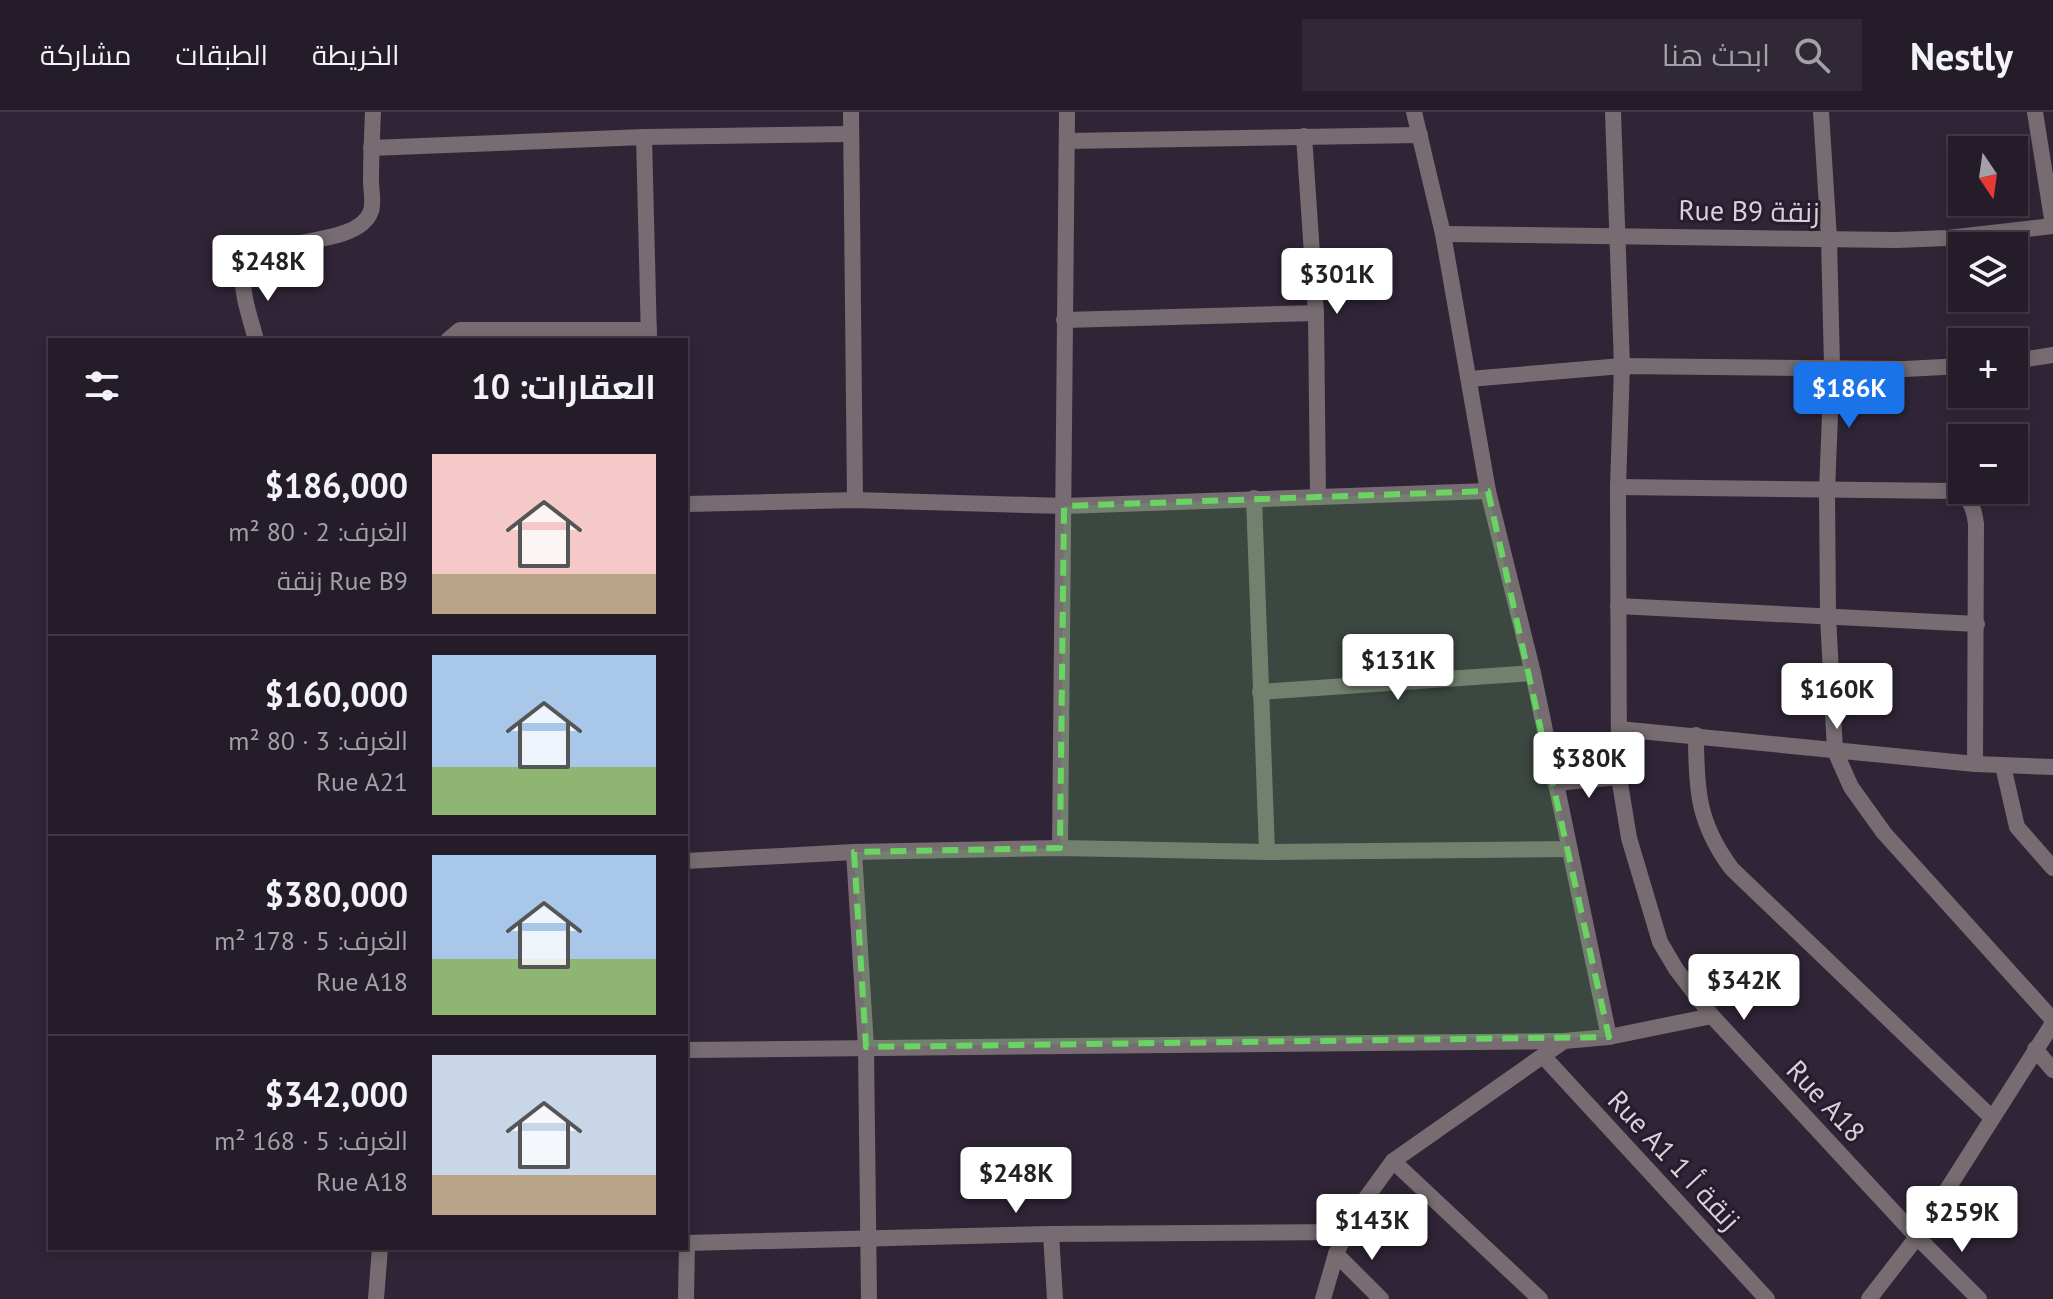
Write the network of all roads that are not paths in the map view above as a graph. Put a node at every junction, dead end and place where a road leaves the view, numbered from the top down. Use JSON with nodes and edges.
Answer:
{"nodes":[{"id":1,"x":373,"y":112,"type":"edge"},
{"id":2,"x":851,"y":112,"type":"edge"},
{"id":3,"x":1067,"y":112,"type":"edge"},
{"id":4,"x":1414,"y":112,"type":"edge"},
{"id":5,"x":1613,"y":112,"type":"edge"},
{"id":6,"x":1821,"y":112,"type":"edge"},
{"id":7,"x":2035,"y":112,"type":"edge"},
{"id":8,"x":850,"y":134,"type":"junction"},
{"id":9,"x":1420,"y":135,"type":"junction"},
{"id":10,"x":1304,"y":136,"type":"junction"},
{"id":11,"x":644,"y":137,"type":"junction"},
{"id":12,"x":1068,"y":141,"type":"junction"},
{"id":13,"x":371,"y":148,"type":"junction"},
{"id":14,"x":2053,"y":225,"type":"edge"},
{"id":15,"x":1443,"y":234,"type":"junction"},
{"id":16,"x":1617,"y":235,"type":"junction"},
{"id":17,"x":1829,"y":238,"type":"junction"},
{"id":18,"x":1316,"y":313,"type":"junction"},
{"id":19,"x":1064,"y":320,"type":"junction"},
{"id":20,"x":649,"y":335,"type":"edge"},
{"id":21,"x":256,"y":338,"type":"edge"},
{"id":22,"x":450,"y":338,"type":"edge"},
{"id":23,"x":2053,"y":355,"type":"edge"},
{"id":24,"x":2028,"y":359,"type":"edge"},
{"id":25,"x":1622,"y":366,"type":"junction"},
{"id":26,"x":1832,"y":366,"type":"junction"},
{"id":27,"x":1948,"y":367,"type":"edge"},
{"id":28,"x":1469,"y":379,"type":"junction"},
{"id":29,"x":1618,"y":487,"type":"junction"},
{"id":30,"x":1827,"y":490,"type":"junction"},
{"id":31,"x":1488,"y":491,"type":"junction"},
{"id":32,"x":1318,"y":497,"type":"junction"},
{"id":33,"x":1254,"y":498,"type":"junction"},
{"id":34,"x":855,"y":500,"type":"junction"},
{"id":35,"x":688,"y":504,"type":"edge"},
{"id":36,"x":1064,"y":506,"type":"junction"},
{"id":37,"x":1618,"y":606,"type":"junction"},
{"id":38,"x":1828,"y":616,"type":"junction"},
{"id":39,"x":1977,"y":624,"type":"junction"},
{"id":40,"x":1533,"y":673,"type":"junction"},
{"id":41,"x":1260,"y":692,"type":"junction"},
{"id":42,"x":1619,"y":729,"type":"junction"},
{"id":43,"x":1696,"y":735,"type":"junction"},
{"id":44,"x":1835,"y":751,"type":"junction"},
{"id":45,"x":1975,"y":764,"type":"junction"},
{"id":46,"x":2003,"y":766,"type":"junction"},
{"id":47,"x":2053,"y":767,"type":"edge"},
{"id":48,"x":1619,"y":777,"type":"junction"},
{"id":49,"x":1555,"y":783,"type":"junction"},
{"id":50,"x":1060,"y":848,"type":"junction"},
{"id":51,"x":1569,"y":849,"type":"junction"},
{"id":52,"x":854,"y":852,"type":"junction"},
{"id":53,"x":1267,"y":852,"type":"junction"},
{"id":54,"x":688,"y":861,"type":"edge"},
{"id":55,"x":2053,"y":868,"type":"edge"},
{"id":56,"x":1712,"y":1016,"type":"junction"},
{"id":57,"x":2053,"y":1021,"type":"edge"},
{"id":58,"x":1609,"y":1037,"type":"junction"},
{"id":59,"x":1564,"y":1041,"type":"junction"},
{"id":60,"x":866,"y":1047,"type":"junction"},
{"id":61,"x":2035,"y":1049,"type":"junction"},
{"id":62,"x":688,"y":1050,"type":"edge"},
{"id":63,"x":1543,"y":1056,"type":"junction"},
{"id":64,"x":2053,"y":1070,"type":"edge"},
{"id":65,"x":1991,"y":1117,"type":"junction"},
{"id":66,"x":1393,"y":1161,"type":"junction"},
{"id":67,"x":1346,"y":1232,"type":"junction"},
{"id":68,"x":1051,"y":1234,"type":"junction"},
{"id":69,"x":1917,"y":1237,"type":"junction"},
{"id":70,"x":868,"y":1240,"type":"junction"},
{"id":71,"x":688,"y":1243,"type":"edge"},
{"id":72,"x":380,"y":1250,"type":"edge"},
{"id":73,"x":687,"y":1250,"type":"edge"},
{"id":74,"x":1336,"y":1254,"type":"junction"},
{"id":75,"x":376,"y":1299,"type":"edge"},
{"id":76,"x":686,"y":1299,"type":"edge"},
{"id":77,"x":869,"y":1299,"type":"edge"},
{"id":78,"x":1055,"y":1299,"type":"edge"},
{"id":79,"x":1323,"y":1299,"type":"edge"},
{"id":80,"x":1381,"y":1299,"type":"edge"},
{"id":81,"x":1540,"y":1299,"type":"edge"},
{"id":82,"x":1767,"y":1299,"type":"edge"},
{"id":83,"x":1869,"y":1299,"type":"edge"},
{"id":84,"x":1979,"y":1299,"type":"edge"}],
"edges":[{"from":1,"to":13,"type":"street"},
{"from":2,"to":8,"type":"street"},
{"from":3,"to":12,"type":"street"},
{"from":4,"to":9,"type":"street"},
{"from":5,"to":16,"type":"street","name":"Rue A18"},
{"from":6,"to":17,"type":"street"},
{"from":7,"to":14,"type":"street"},
{"from":8,"to":11,"type":"street"},
{"from":8,"to":34,"type":"street"},
{"from":9,"to":10,"type":"street"},
{"from":9,"to":15,"type":"street"},
{"from":10,"to":12,"type":"street"},
{"from":10,"to":18,"type":"street"},
{"from":11,"to":13,"type":"street"},
{"from":11,"to":20,"type":"street"},
{"from":12,"to":19,"type":"street"},
{"from":13,"to":21,"type":"street"},
{"from":14,"to":17,"type":"street","name":"Rue B9 زنقة"},
{"from":15,"to":16,"type":"street","name":"Rue B9 زنقة"},
{"from":15,"to":28,"type":"street"},
{"from":16,"to":17,"type":"street","name":"Rue B9 زنقة"},
{"from":16,"to":25,"type":"street","name":"Rue A18"},
{"from":17,"to":26,"type":"street"},
{"from":18,"to":19,"type":"street"},
{"from":18,"to":32,"type":"street"},
{"from":19,"to":36,"type":"street"},
{"from":20,"to":22,"type":"street"},
{"from":23,"to":24,"type":"street"},
{"from":25,"to":26,"type":"street"},
{"from":25,"to":28,"type":"street"},
{"from":25,"to":29,"type":"street","name":"Rue A18"},
{"from":26,"to":27,"type":"street"},
{"from":26,"to":30,"type":"street"},
{"from":28,"to":31,"type":"street"},
{"from":29,"to":30,"type":"street"},
{"from":29,"to":37,"type":"street","name":"Rue A18"},
{"from":30,"to":38,"type":"street"},
{"from":30,"to":39,"type":"street"},
{"from":31,"to":32,"type":"street"},
{"from":31,"to":40,"type":"street"},
{"from":32,"to":33,"type":"street"},
{"from":33,"to":36,"type":"street"},
{"from":33,"to":41,"type":"street"},
{"from":34,"to":35,"type":"street"},
{"from":34,"to":36,"type":"street"},
{"from":36,"to":50,"type":"street"},
{"from":37,"to":38,"type":"street"},
{"from":37,"to":42,"type":"street","name":"Rue A18"},
{"from":38,"to":39,"type":"street"},
{"from":38,"to":44,"type":"street"},
{"from":39,"to":45,"type":"street"},
{"from":40,"to":41,"type":"street"},
{"from":40,"to":49,"type":"street"},
{"from":41,"to":53,"type":"street"},
{"from":42,"to":43,"type":"street"},
{"from":42,"to":48,"type":"street","name":"Rue A18"},
{"from":43,"to":44,"type":"street"},
{"from":43,"to":65,"type":"street"},
{"from":44,"to":45,"type":"street"},
{"from":44,"to":57,"type":"street"},
{"from":45,"to":46,"type":"street"},
{"from":46,"to":47,"type":"street"},
{"from":46,"to":55,"type":"street"},
{"from":48,"to":49,"type":"street"},
{"from":48,"to":56,"type":"street","name":"Rue A18"},
{"from":49,"to":51,"type":"street"},
{"from":50,"to":52,"type":"street"},
{"from":50,"to":53,"type":"street"},
{"from":51,"to":53,"type":"street"},
{"from":51,"to":58,"type":"street"},
{"from":52,"to":54,"type":"street"},
{"from":52,"to":60,"type":"street"},
{"from":56,"to":58,"type":"street"},
{"from":56,"to":69,"type":"street","name":"Rue A18"},
{"from":57,"to":61,"type":"street"},
{"from":58,"to":59,"type":"street"},
{"from":59,"to":60,"type":"street"},
{"from":59,"to":63,"type":"street"},
{"from":60,"to":62,"type":"street"},
{"from":60,"to":70,"type":"street"},
{"from":61,"to":64,"type":"street"},
{"from":61,"to":65,"type":"street"},
{"from":63,"to":66,"type":"street"},
{"from":63,"to":82,"type":"street","name":"Rue A1 زنقة أ 1"},
{"from":65,"to":69,"type":"street"},
{"from":66,"to":67,"type":"street"},
{"from":66,"to":81,"type":"street"},
{"from":67,"to":68,"type":"street"},
{"from":67,"to":74,"type":"street"},
{"from":68,"to":70,"type":"street"},
{"from":68,"to":78,"type":"street"},
{"from":69,"to":83,"type":"street"},
{"from":69,"to":84,"type":"street","name":"Rue A18"},
{"from":70,"to":71,"type":"street"},
{"from":70,"to":77,"type":"street"},
{"from":72,"to":75,"type":"street"},
{"from":73,"to":76,"type":"street"},
{"from":74,"to":79,"type":"street"},
{"from":74,"to":80,"type":"street"}]}
